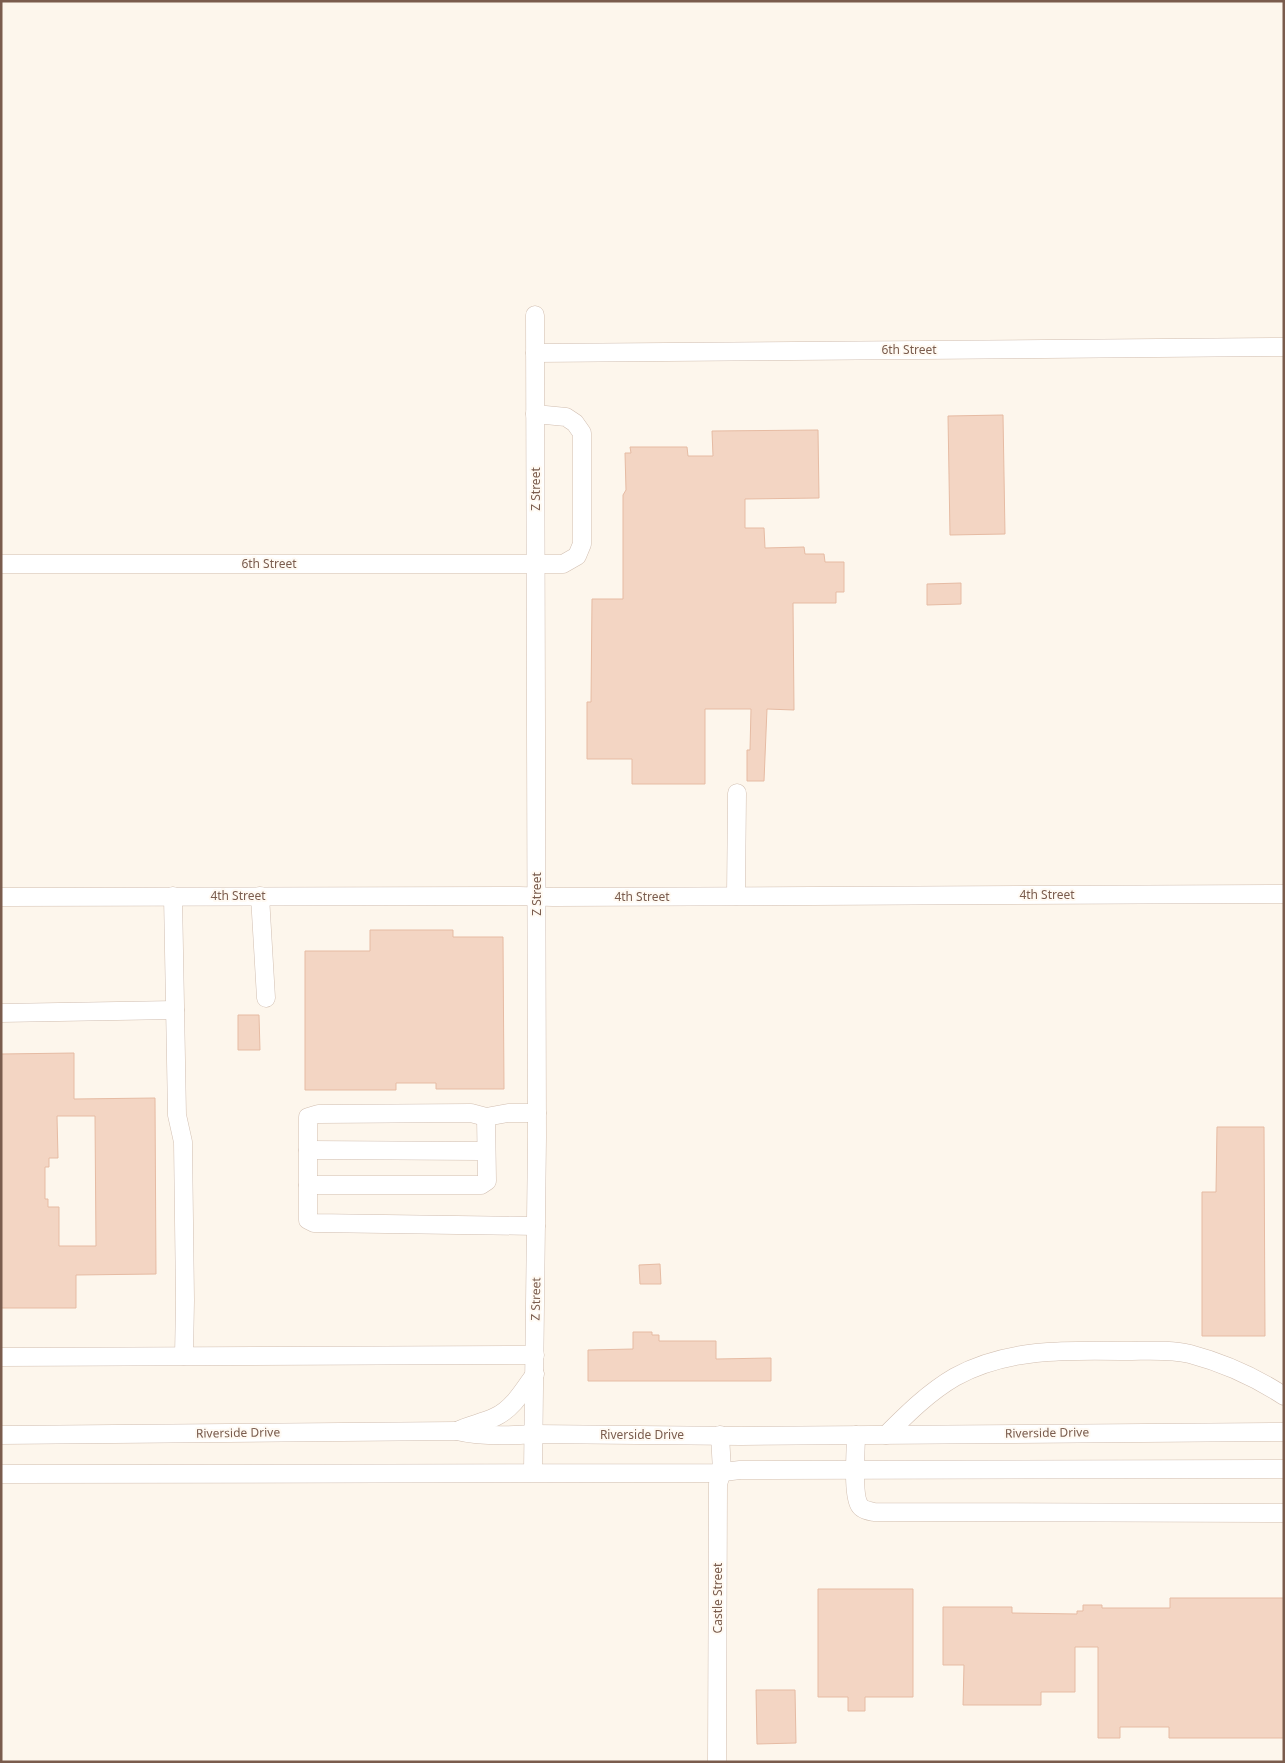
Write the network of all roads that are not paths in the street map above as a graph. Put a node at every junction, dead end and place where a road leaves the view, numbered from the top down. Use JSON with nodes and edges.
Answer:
{"nodes":[{"id":1,"x":535,"y":315,"type":"dead end"},
{"id":2,"x":1284,"y":347,"type":"edge"},
{"id":3,"x":535,"y":353,"type":"junction"},
{"id":4,"x":535,"y":414,"type":"junction"},
{"id":5,"x":536,"y":563,"type":"junction"},
{"id":6,"x":1,"y":564,"type":"edge"},
{"id":7,"x":737,"y":793,"type":"dead end"},
{"id":8,"x":1284,"y":894,"type":"edge"},
{"id":9,"x":173,"y":896,"type":"junction"},
{"id":10,"x":260,"y":896,"type":"junction"},
{"id":11,"x":736,"y":896,"type":"junction"},
{"id":12,"x":1,"y":897,"type":"edge"},
{"id":13,"x":537,"y":897,"type":"junction"},
{"id":14,"x":266,"y":998,"type":"dead end"},
{"id":15,"x":175,"y":1010,"type":"junction"},
{"id":16,"x":1,"y":1013,"type":"edge"},
{"id":17,"x":537,"y":1113,"type":"junction"},
{"id":18,"x":486,"y":1117,"type":"junction"},
{"id":19,"x":308,"y":1150,"type":"junction"},
{"id":20,"x":486,"y":1154,"type":"junction"},
{"id":21,"x":308,"y":1185,"type":"junction"},
{"id":22,"x":536,"y":1226,"type":"junction"},
{"id":23,"x":535,"y":1355,"type":"junction"},
{"id":24,"x":184,"y":1356,"type":"junction"},
{"id":25,"x":1,"y":1357,"type":"edge"},
{"id":26,"x":535,"y":1374,"type":"junction"},
{"id":27,"x":1284,"y":1396,"type":"edge"},
{"id":28,"x":457,"y":1431,"type":"junction"},
{"id":29,"x":1284,"y":1432,"type":"edge"},
{"id":30,"x":533,"y":1434,"type":"junction"},
{"id":31,"x":1,"y":1435,"type":"edge"},
{"id":32,"x":720,"y":1435,"type":"junction"},
{"id":33,"x":856,"y":1435,"type":"junction"},
{"id":34,"x":886,"y":1435,"type":"junction"},
{"id":35,"x":1284,"y":1469,"type":"edge"},
{"id":36,"x":856,"y":1470,"type":"junction"},
{"id":37,"x":722,"y":1471,"type":"junction"},
{"id":38,"x":533,"y":1472,"type":"junction"},
{"id":39,"x":1,"y":1474,"type":"edge"},
{"id":40,"x":1284,"y":1513,"type":"edge"},
{"id":41,"x":717,"y":1762,"type":"edge"}],
"edges":[{"from":1,"to":3,"type":"street","name":"Z Street"},
{"from":2,"to":3,"type":"street","name":"6th Street"},
{"from":3,"to":4,"type":"street","name":"Z Street"},
{"from":4,"to":5,"type":"street","name":"Z Street"},
{"from":4,"to":5,"type":"street","name":"6th Street"},
{"from":5,"to":6,"type":"street","name":"6th Street"},
{"from":5,"to":13,"type":"street","name":"Z Street"},
{"from":7,"to":11,"type":"street"},
{"from":8,"to":11,"type":"street","name":"4th Street"},
{"from":9,"to":10,"type":"street","name":"4th Street"},
{"from":9,"to":12,"type":"street","name":"4th Street"},
{"from":9,"to":15,"type":"street"},
{"from":10,"to":13,"type":"street","name":"4th Street"},
{"from":10,"to":14,"type":"street"},
{"from":11,"to":13,"type":"street","name":"4th Street"},
{"from":13,"to":17,"type":"street","name":"Z Street"},
{"from":15,"to":16,"type":"street"},
{"from":15,"to":24,"type":"street"},
{"from":17,"to":18,"type":"street"},
{"from":17,"to":22,"type":"street","name":"Z Street"},
{"from":18,"to":19,"type":"street"},
{"from":18,"to":20,"type":"street"},
{"from":19,"to":20,"type":"street"},
{"from":19,"to":21,"type":"street"},
{"from":20,"to":21,"type":"street"},
{"from":21,"to":22,"type":"street"},
{"from":22,"to":23,"type":"street","name":"Z Street"},
{"from":23,"to":24,"type":"street"},
{"from":23,"to":26,"type":"street","name":"Z Street"},
{"from":24,"to":25,"type":"street"},
{"from":26,"to":28,"type":"street"},
{"from":26,"to":30,"type":"street","name":"Z Street"},
{"from":27,"to":34,"type":"street"},
{"from":28,"to":30,"type":"street","name":"Riverside Drive"},
{"from":28,"to":31,"type":"street","name":"Riverside Drive"},
{"from":29,"to":34,"type":"street","name":"Riverside Drive"},
{"from":30,"to":32,"type":"street","name":"Riverside Drive"},
{"from":30,"to":38,"type":"street","name":"Z Street"},
{"from":32,"to":33,"type":"street","name":"Riverside Drive"},
{"from":32,"to":37,"type":"street","name":"Castle Street"},
{"from":33,"to":34,"type":"street","name":"Riverside Drive"},
{"from":33,"to":36,"type":"street"},
{"from":35,"to":36,"type":"street"},
{"from":36,"to":37,"type":"street"},
{"from":36,"to":40,"type":"street"},
{"from":37,"to":38,"type":"street"},
{"from":37,"to":41,"type":"street","name":"Castle Street"},
{"from":38,"to":39,"type":"street"}]}
